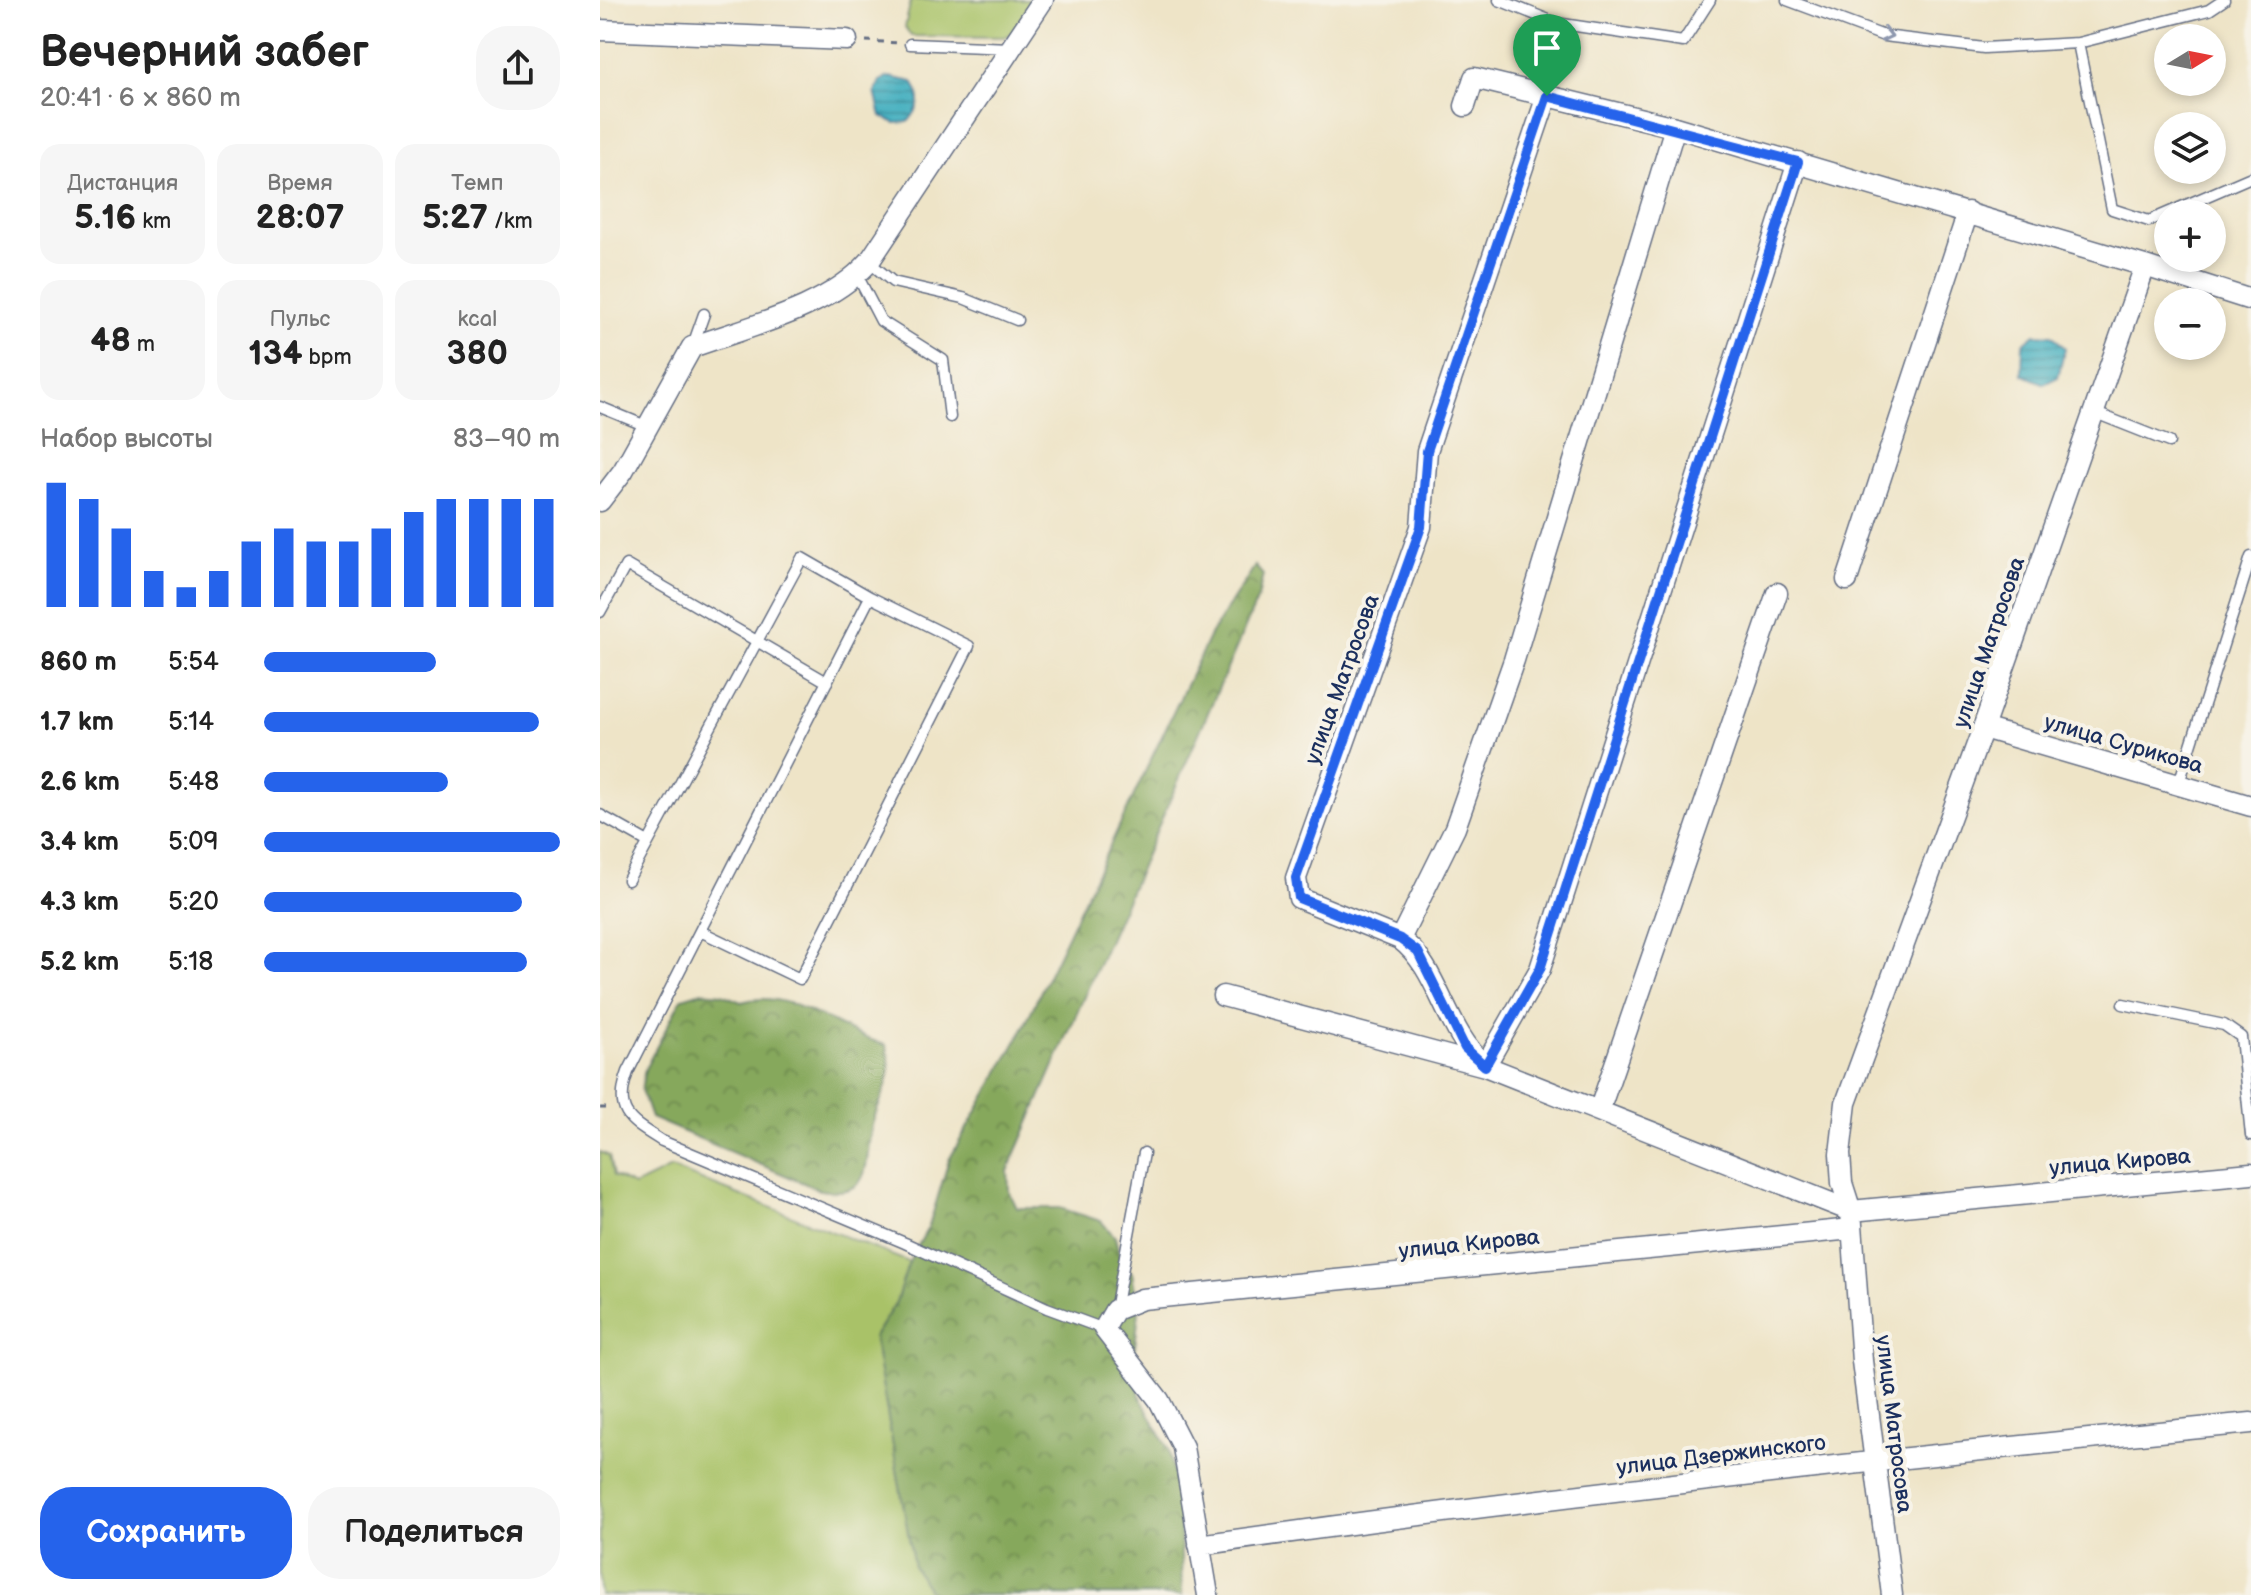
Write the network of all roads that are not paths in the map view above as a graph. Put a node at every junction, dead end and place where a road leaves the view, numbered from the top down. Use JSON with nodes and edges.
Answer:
{"nodes":[{"id":1,"x":1043,"y":0,"type":"edge"},
{"id":2,"x":1499,"y":0,"type":"edge"},
{"id":3,"x":1710,"y":0,"type":"edge"},
{"id":4,"x":1787,"y":0,"type":"edge"},
{"id":5,"x":2224,"y":0,"type":"edge"},
{"id":6,"x":600,"y":30,"type":"edge"},
{"id":7,"x":847,"y":40,"type":"road end"},
{"id":8,"x":2078,"y":43,"type":"junction"},
{"id":9,"x":910,"y":44,"type":"road end"},
{"id":10,"x":1012,"y":48,"type":"junction"},
{"id":11,"x":1547,"y":96,"type":"junction"},
{"id":12,"x":1465,"y":106,"type":"dead end"},
{"id":13,"x":1675,"y":127,"type":"junction"},
{"id":14,"x":1798,"y":162,"type":"junction"},
{"id":15,"x":2251,"y":177,"type":"edge"},
{"id":16,"x":1968,"y":212,"type":"junction"},
{"id":17,"x":2145,"y":266,"type":"junction"},
{"id":18,"x":863,"y":269,"type":"junction"},
{"id":19,"x":2251,"y":300,"type":"edge"},
{"id":20,"x":704,"y":314,"type":"dead end"},
{"id":21,"x":1017,"y":320,"type":"dead end"},
{"id":22,"x":692,"y":347,"type":"junction"},
{"id":23,"x":600,"y":407,"type":"edge"},
{"id":24,"x":2093,"y":412,"type":"junction"},
{"id":25,"x":950,"y":417,"type":"dead end"},
{"id":26,"x":646,"y":426,"type":"junction"},
{"id":27,"x":2169,"y":442,"type":"dead end"},
{"id":28,"x":600,"y":501,"type":"edge"},
{"id":29,"x":2251,"y":557,"type":"edge"},
{"id":30,"x":1847,"y":580,"type":"dead end"},
{"id":31,"x":1777,"y":593,"type":"dead end"},
{"id":32,"x":870,"y":597,"type":"junction"},
{"id":33,"x":600,"y":612,"type":"edge"},
{"id":34,"x":757,"y":641,"type":"junction"},
{"id":35,"x":827,"y":682,"type":"junction"},
{"id":36,"x":1983,"y":728,"type":"junction"},
{"id":37,"x":2179,"y":783,"type":"junction"},
{"id":38,"x":2251,"y":806,"type":"edge"},
{"id":39,"x":600,"y":815,"type":"edge"},
{"id":40,"x":648,"y":842,"type":"junction"},
{"id":41,"x":628,"y":880,"type":"dead end"},
{"id":42,"x":700,"y":931,"type":"junction"},
{"id":43,"x":1400,"y":939,"type":"junction"},
{"id":44,"x":1223,"y":996,"type":"dead end"},
{"id":45,"x":2123,"y":1004,"type":"dead end"},
{"id":46,"x":1485,"y":1066,"type":"junction"},
{"id":47,"x":1599,"y":1111,"type":"junction"},
{"id":48,"x":2251,"y":1135,"type":"edge"},
{"id":49,"x":1144,"y":1153,"type":"dead end"},
{"id":50,"x":2251,"y":1173,"type":"edge"},
{"id":51,"x":1851,"y":1220,"type":"junction"},
{"id":52,"x":1115,"y":1310,"type":"junction"},
{"id":53,"x":1104,"y":1329,"type":"junction"},
{"id":54,"x":2251,"y":1423,"type":"edge"},
{"id":55,"x":1876,"y":1459,"type":"junction"},
{"id":56,"x":1199,"y":1545,"type":"junction"},
{"id":57,"x":1208,"y":1595,"type":"edge"},
{"id":58,"x":1892,"y":1595,"type":"edge"}],
"edges":[{"from":1,"to":10,"type":"street"},
{"from":2,"to":3,"type":"lane"},
{"from":4,"to":8,"type":"lane","one_way":true},
{"from":5,"to":8,"type":"lane"},
{"from":6,"to":7,"type":"street"},
{"from":8,"to":15,"type":"lane"},
{"from":9,"to":10,"type":"lane"},
{"from":10,"to":18,"type":"street"},
{"from":11,"to":12,"type":"street"},
{"from":11,"to":13,"type":"street"},
{"from":11,"to":43,"type":"street","name":"улица Матросова"},
{"from":13,"to":14,"type":"street"},
{"from":13,"to":43,"type":"street"},
{"from":14,"to":16,"type":"street"},
{"from":14,"to":46,"type":"street"},
{"from":16,"to":17,"type":"street"},
{"from":16,"to":30,"type":"street"},
{"from":17,"to":19,"type":"street"},
{"from":17,"to":24,"type":"street","name":"улица Матросова"},
{"from":18,"to":21,"type":"lane"},
{"from":18,"to":22,"type":"street"},
{"from":18,"to":25,"type":"lane"},
{"from":20,"to":22,"type":"lane"},
{"from":22,"to":26,"type":"street"},
{"from":23,"to":26,"type":"lane"},
{"from":24,"to":27,"type":"lane"},
{"from":24,"to":36,"type":"street","name":"улица Матросова"},
{"from":26,"to":28,"type":"street"},
{"from":29,"to":37,"type":"lane"},
{"from":31,"to":47,"type":"street"},
{"from":32,"to":34,"type":"lane"},
{"from":32,"to":35,"type":"lane"},
{"from":32,"to":42,"type":"lane"},
{"from":33,"to":34,"type":"lane"},
{"from":34,"to":35,"type":"lane"},
{"from":34,"to":40,"type":"lane"},
{"from":35,"to":42,"type":"lane"},
{"from":36,"to":37,"type":"street","name":"улица Сурикова"},
{"from":36,"to":51,"type":"street","name":"улица Матросова"},
{"from":37,"to":38,"type":"street","name":"улица Сурикова"},
{"from":39,"to":40,"type":"lane"},
{"from":40,"to":41,"type":"lane"},
{"from":42,"to":53,"type":"lane"},
{"from":43,"to":46,"type":"street","name":"улица Матросова"},
{"from":44,"to":46,"type":"street","name":"улица Матросова"},
{"from":45,"to":48,"type":"lane"},
{"from":46,"to":47,"type":"street","name":"улица Матросова"},
{"from":47,"to":51,"type":"street","name":"улица Матросова"},
{"from":49,"to":52,"type":"lane"},
{"from":50,"to":51,"type":"street","name":"улица Кирова"},
{"from":51,"to":52,"type":"street","name":"улица Кирова"},
{"from":51,"to":55,"type":"street","name":"улица Матросова"},
{"from":52,"to":53,"type":"street"},
{"from":53,"to":56,"type":"street"},
{"from":54,"to":55,"type":"street","name":"улица Дзержинского"},
{"from":55,"to":56,"type":"street","name":"улица Дзержинского"},
{"from":55,"to":58,"type":"street","name":"улица Матросова"},
{"from":56,"to":57,"type":"street"}]}
